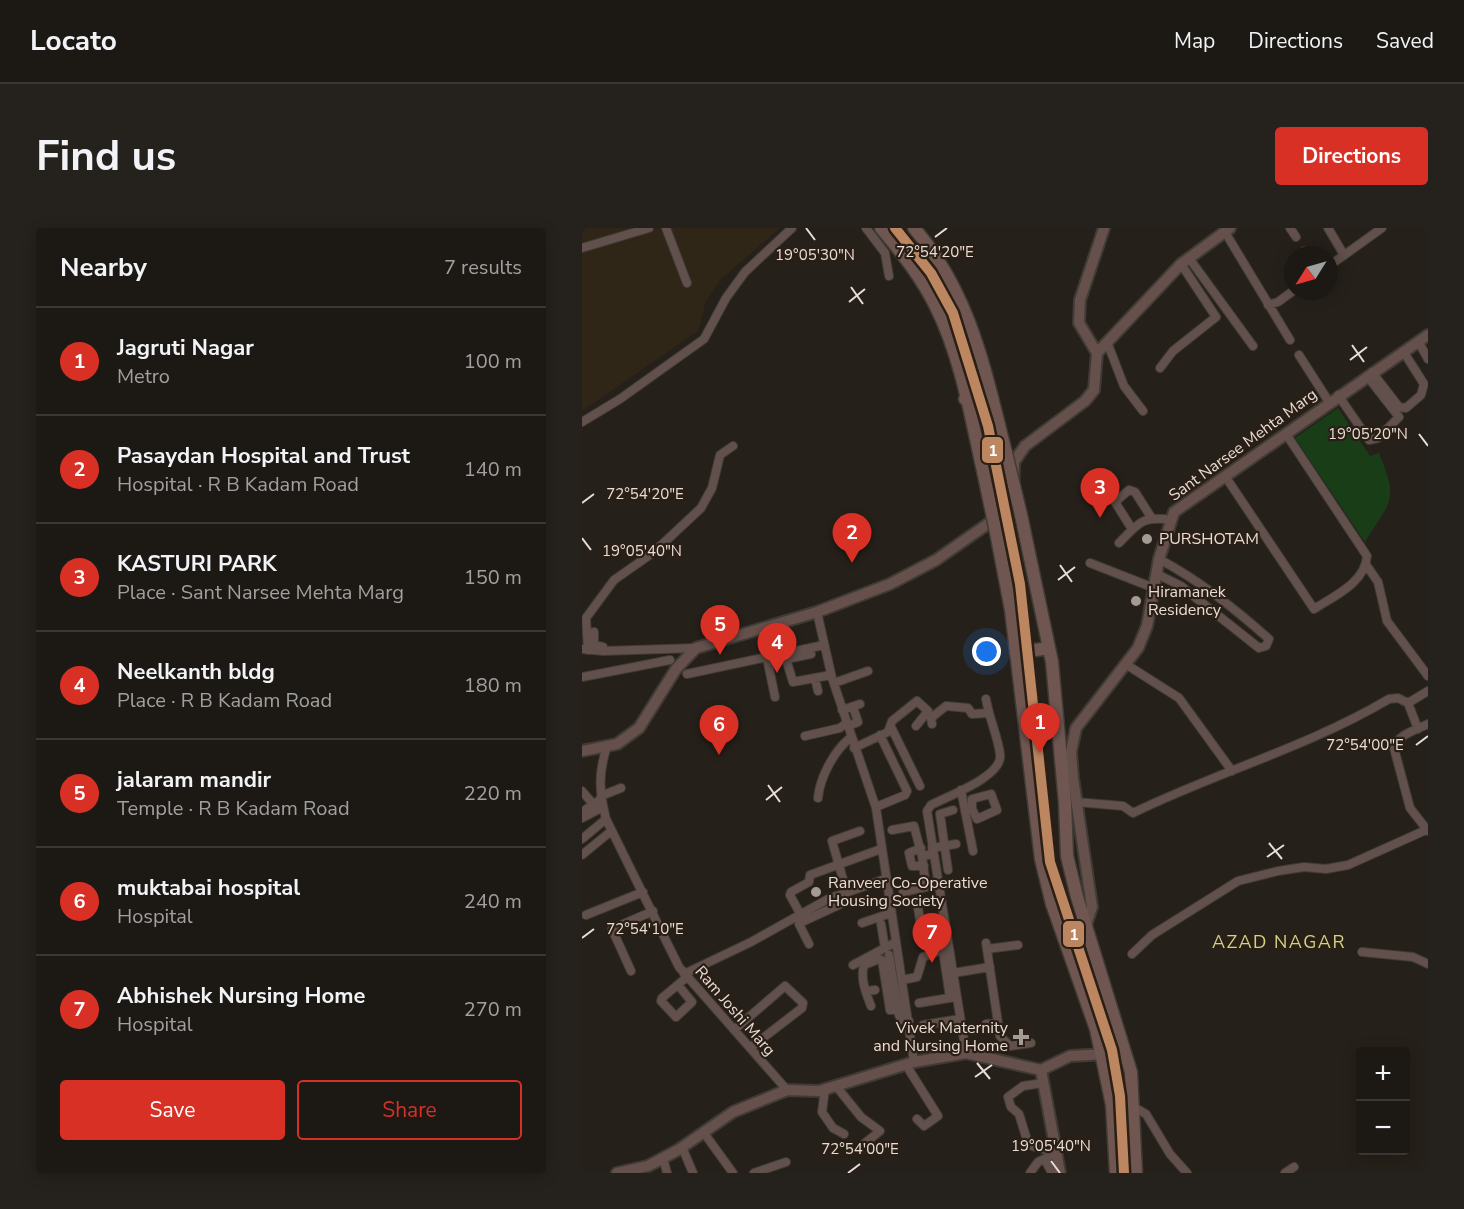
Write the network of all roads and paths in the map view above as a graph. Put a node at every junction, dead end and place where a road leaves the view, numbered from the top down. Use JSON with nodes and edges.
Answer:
{"nodes":[{"id":1,"x":649,"y":228,"type":"edge"},
{"id":2,"x":666,"y":228,"type":"edge"},
{"id":3,"x":792,"y":228,"type":"edge"},
{"id":4,"x":866,"y":228,"type":"edge"},
{"id":5,"x":881,"y":228,"type":"edge"},
{"id":6,"x":914,"y":228,"type":"edge"},
{"id":7,"x":1104,"y":228,"type":"edge"},
{"id":8,"x":1290,"y":228,"type":"edge"},
{"id":9,"x":1328,"y":228,"type":"edge"},
{"id":10,"x":1382,"y":228,"type":"edge"},
{"id":11,"x":1227,"y":230,"type":"edge"},
{"id":12,"x":1296,"y":237,"type":"dead end"},
{"id":13,"x":582,"y":248,"type":"edge"},
{"id":14,"x":1344,"y":255,"type":"junction"},
{"id":15,"x":1338,"y":259,"type":"edge"},
{"id":16,"x":1185,"y":261,"type":"junction"},
{"id":17,"x":889,"y":276,"type":"dead end"},
{"id":18,"x":687,"y":283,"type":"dead end"},
{"id":19,"x":1284,"y":298,"type":"edge"},
{"id":20,"x":1268,"y":305,"type":"junction"},
{"id":21,"x":1428,"y":335,"type":"edge"},
{"id":22,"x":1290,"y":340,"type":"dead end"},
{"id":23,"x":1418,"y":341,"type":"junction"},
{"id":24,"x":1107,"y":342,"type":"junction"},
{"id":25,"x":1253,"y":346,"type":"dead end"},
{"id":26,"x":1403,"y":351,"type":"junction"},
{"id":27,"x":1096,"y":353,"type":"junction"},
{"id":28,"x":1299,"y":355,"type":"dead end"},
{"id":29,"x":1428,"y":359,"type":"edge"},
{"id":30,"x":1160,"y":368,"type":"dead end"},
{"id":31,"x":1369,"y":374,"type":"junction"},
{"id":32,"x":990,"y":391,"type":"junction"},
{"id":33,"x":965,"y":399,"type":"junction"},
{"id":34,"x":1333,"y":399,"type":"junction"},
{"id":35,"x":1143,"y":411,"type":"dead end"},
{"id":36,"x":582,"y":422,"type":"edge"},
{"id":37,"x":1286,"y":434,"type":"junction"},
{"id":38,"x":733,"y":446,"type":"dead end"},
{"id":39,"x":1225,"y":476,"type":"junction"},
{"id":40,"x":1151,"y":517,"type":"junction"},
{"id":41,"x":1170,"y":520,"type":"junction"},
{"id":42,"x":1132,"y":529,"type":"junction"},
{"id":43,"x":1119,"y":543,"type":"dead end"},
{"id":44,"x":1159,"y":559,"type":"junction"},
{"id":45,"x":1090,"y":562,"type":"dead end"},
{"id":46,"x":1366,"y":566,"type":"junction"},
{"id":47,"x":1157,"y":574,"type":"junction"},
{"id":48,"x":1154,"y":588,"type":"junction"},
{"id":49,"x":817,"y":612,"type":"junction"},
{"id":50,"x":594,"y":632,"type":"dead end"},
{"id":51,"x":619,"y":645,"type":"dead end"},
{"id":52,"x":824,"y":645,"type":"junction"},
{"id":53,"x":696,"y":648,"type":"junction"},
{"id":54,"x":1049,"y":648,"type":"junction"},
{"id":55,"x":585,"y":649,"type":"edge"},
{"id":56,"x":603,"y":649,"type":"junction"},
{"id":57,"x":669,"y":650,"type":"junction"},
{"id":58,"x":1016,"y":653,"type":"junction"},
{"id":59,"x":811,"y":654,"type":"dead end"},
{"id":60,"x":786,"y":659,"type":"junction"},
{"id":61,"x":1127,"y":665,"type":"junction"},
{"id":62,"x":678,"y":667,"type":"junction"},
{"id":63,"x":868,"y":671,"type":"dead end"},
{"id":64,"x":1428,"y":676,"type":"edge"},
{"id":65,"x":582,"y":677,"type":"edge"},
{"id":66,"x":815,"y":678,"type":"junction"},
{"id":67,"x":832,"y":679,"type":"junction"},
{"id":68,"x":818,"y":691,"type":"dead end"},
{"id":69,"x":1428,"y":691,"type":"edge"},
{"id":70,"x":775,"y":697,"type":"dead end"},
{"id":71,"x":986,"y":699,"type":"dead end"},
{"id":72,"x":1408,"y":703,"type":"junction"},
{"id":73,"x":842,"y":710,"type":"junction"},
{"id":74,"x":988,"y":713,"type":"junction"},
{"id":75,"x":847,"y":724,"type":"junction"},
{"id":76,"x":932,"y":724,"type":"dead end"},
{"id":77,"x":1428,"y":724,"type":"edge"},
{"id":78,"x":916,"y":726,"type":"dead end"},
{"id":79,"x":891,"y":728,"type":"junction"},
{"id":80,"x":1418,"y":729,"type":"junction"},
{"id":81,"x":880,"y":735,"type":"junction"},
{"id":82,"x":805,"y":736,"type":"dead end"},
{"id":83,"x":850,"y":738,"type":"junction"},
{"id":84,"x":607,"y":746,"type":"junction"},
{"id":85,"x":854,"y":748,"type":"junction"},
{"id":86,"x":582,"y":751,"type":"edge"},
{"id":87,"x":1232,"y":771,"type":"junction"},
{"id":88,"x":920,"y":786,"type":"dead end"},
{"id":89,"x":621,"y":789,"type":"dead end"},
{"id":90,"x":582,"y":790,"type":"edge"},
{"id":91,"x":961,"y":790,"type":"junction"},
{"id":92,"x":818,"y":798,"type":"dead end"},
{"id":93,"x":601,"y":801,"type":"junction"},
{"id":94,"x":1076,"y":802,"type":"junction"},
{"id":95,"x":593,"y":804,"type":"junction"},
{"id":96,"x":876,"y":807,"type":"junction"},
{"id":97,"x":953,"y":810,"type":"dead end"},
{"id":98,"x":584,"y":816,"type":"edge"},
{"id":99,"x":606,"y":819,"type":"junction"},
{"id":100,"x":595,"y":827,"type":"junction"},
{"id":101,"x":892,"y":830,"type":"dead end"},
{"id":102,"x":860,"y":831,"type":"dead end"},
{"id":103,"x":1427,"y":831,"type":"edge"},
{"id":104,"x":610,"y":832,"type":"junction"},
{"id":105,"x":582,"y":839,"type":"edge"},
{"id":106,"x":956,"y":844,"type":"dead end"},
{"id":107,"x":944,"y":846,"type":"junction"},
{"id":108,"x":881,"y":849,"type":"junction"},
{"id":109,"x":933,"y":851,"type":"junction"},
{"id":110,"x":973,"y":851,"type":"dead end"},
{"id":111,"x":921,"y":852,"type":"junction"},
{"id":112,"x":582,"y":855,"type":"edge"},
{"id":113,"x":839,"y":864,"type":"junction"},
{"id":114,"x":924,"y":866,"type":"junction"},
{"id":115,"x":948,"y":870,"type":"dead end"},
{"id":116,"x":885,"y":879,"type":"junction"},
{"id":117,"x":643,"y":892,"type":"junction"},
{"id":118,"x":903,"y":892,"type":"dead end"},
{"id":119,"x":847,"y":893,"type":"junction"},
{"id":120,"x":828,"y":899,"type":"junction"},
{"id":121,"x":916,"y":902,"type":"dead end"},
{"id":122,"x":843,"y":903,"type":"dead end"},
{"id":123,"x":815,"y":906,"type":"junction"},
{"id":124,"x":833,"y":908,"type":"junction"},
{"id":125,"x":653,"y":911,"type":"junction"},
{"id":126,"x":891,"y":913,"type":"junction"},
{"id":127,"x":819,"y":914,"type":"junction"},
{"id":128,"x":586,"y":915,"type":"dead end"},
{"id":129,"x":802,"y":918,"type":"junction"},
{"id":130,"x":862,"y":923,"type":"dead end"},
{"id":131,"x":881,"y":924,"type":"dead end"},
{"id":132,"x":1086,"y":925,"type":"junction"},
{"id":133,"x":896,"y":942,"type":"junction"},
{"id":134,"x":810,"y":944,"type":"dead end"},
{"id":135,"x":1018,"y":945,"type":"dead end"},
{"id":136,"x":942,"y":949,"type":"junction"},
{"id":137,"x":887,"y":952,"type":"junction"},
{"id":138,"x":1362,"y":952,"type":"dead end"},
{"id":139,"x":1132,"y":954,"type":"dead end"},
{"id":140,"x":1428,"y":964,"type":"edge"},
{"id":141,"x":854,"y":965,"type":"dead end"},
{"id":142,"x":990,"y":967,"type":"junction"},
{"id":143,"x":632,"y":972,"type":"dead end"},
{"id":144,"x":952,"y":973,"type":"junction"},
{"id":145,"x":685,"y":976,"type":"junction"},
{"id":146,"x":902,"y":980,"type":"junction"},
{"id":147,"x":678,"y":985,"type":"dead end"},
{"id":148,"x":875,"y":990,"type":"dead end"},
{"id":149,"x":866,"y":991,"type":"junction"},
{"id":150,"x":954,"y":997,"type":"junction"},
{"id":151,"x":919,"y":1003,"type":"dead end"},
{"id":152,"x":871,"y":1006,"type":"dead end"},
{"id":153,"x":898,"y":1010,"type":"junction"},
{"id":154,"x":960,"y":1019,"type":"junction"},
{"id":155,"x":909,"y":1021,"type":"junction"},
{"id":156,"x":998,"y":1023,"type":"junction"},
{"id":157,"x":1117,"y":1023,"type":"junction"},
{"id":158,"x":986,"y":1024,"type":"dead end"},
{"id":159,"x":923,"y":1025,"type":"dead end"},
{"id":160,"x":1096,"y":1029,"type":"junction"},
{"id":161,"x":734,"y":1030,"type":"junction"},
{"id":162,"x":1027,"y":1045,"type":"dead end"},
{"id":163,"x":750,"y":1048,"type":"junction"},
{"id":164,"x":1013,"y":1048,"type":"junction"},
{"id":165,"x":966,"y":1053,"type":"junction"},
{"id":166,"x":1125,"y":1053,"type":"junction"},
{"id":167,"x":1102,"y":1055,"type":"junction"},
{"id":168,"x":910,"y":1063,"type":"junction"},
{"id":169,"x":1008,"y":1064,"type":"junction"},
{"id":170,"x":1041,"y":1070,"type":"junction"},
{"id":171,"x":1043,"y":1083,"type":"junction"},
{"id":172,"x":831,"y":1088,"type":"junction"},
{"id":173,"x":787,"y":1090,"type":"junction"},
{"id":174,"x":1132,"y":1106,"type":"junction"},
{"id":175,"x":916,"y":1119,"type":"dead end"},
{"id":176,"x":704,"y":1133,"type":"junction"},
{"id":177,"x":844,"y":1134,"type":"dead end"},
{"id":178,"x":864,"y":1144,"type":"dead end"},
{"id":179,"x":682,"y":1147,"type":"junction"},
{"id":180,"x":1056,"y":1153,"type":"junction"},
{"id":181,"x":663,"y":1158,"type":"junction"},
{"id":182,"x":1045,"y":1160,"type":"junction"},
{"id":183,"x":786,"y":1162,"type":"dead end"},
{"id":184,"x":1294,"y":1167,"type":"dead end"},
{"id":185,"x":617,"y":1173,"type":"edge"},
{"id":186,"x":667,"y":1173,"type":"edge"},
{"id":187,"x":693,"y":1173,"type":"edge"},
{"id":188,"x":733,"y":1173,"type":"edge"},
{"id":189,"x":753,"y":1173,"type":"edge"},
{"id":190,"x":1030,"y":1173,"type":"edge"},
{"id":191,"x":1052,"y":1173,"type":"edge"},
{"id":192,"x":1059,"y":1173,"type":"edge"},
{"id":193,"x":1116,"y":1173,"type":"edge"},
{"id":194,"x":1136,"y":1173,"type":"edge"},
{"id":195,"x":1186,"y":1173,"type":"edge"},
{"id":196,"x":1286,"y":1173,"type":"edge"}],
"edges":[{"from":1,"to":13,"type":"street"},
{"from":2,"to":18,"type":"street"},
{"from":3,"to":36,"type":"street"},
{"from":4,"to":17,"type":"street"},
{"from":5,"to":33,"type":"main road"},
{"from":6,"to":32,"type":"main road"},
{"from":7,"to":27,"type":"street"},
{"from":8,"to":12,"type":"street"},
{"from":9,"to":14,"type":"street"},
{"from":10,"to":14,"type":"street"},
{"from":11,"to":16,"type":"street"},
{"from":11,"to":20,"type":"street"},
{"from":14,"to":15,"type":"street"},
{"from":16,"to":24,"type":"street"},
{"from":16,"to":25,"type":"street"},
{"from":16,"to":30,"type":"street"},
{"from":19,"to":20,"type":"street"},
{"from":20,"to":22,"type":"street"},
{"from":21,"to":23,"type":"street","name":"Sant Narsee Mehta Marg"},
{"from":23,"to":26,"type":"street","name":"Sant Narsee Mehta Marg"},
{"from":23,"to":29,"type":"street"},
{"from":24,"to":27,"type":"street"},
{"from":24,"to":35,"type":"street"},
{"from":26,"to":31,"type":"street","name":"Sant Narsee Mehta Marg"},
{"from":26,"to":31,"type":"street"},
{"from":27,"to":49,"type":"street"},
{"from":28,"to":34,"type":"street"},
{"from":31,"to":34,"type":"street","name":"Sant Narsee Mehta Marg"},
{"from":31,"to":34,"type":"street"},
{"from":32,"to":33,"type":"main road"},
{"from":32,"to":54,"type":"main road","bridge":true},
{"from":33,"to":58,"type":"main road","bridge":true},
{"from":34,"to":37,"type":"street","name":"Sant Narsee Mehta Marg"},
{"from":37,"to":39,"type":"street","name":"Sant Narsee Mehta Marg"},
{"from":37,"to":46,"type":"street"},
{"from":38,"to":55,"type":"street"},
{"from":39,"to":41,"type":"street","name":"Sant Narsee Mehta Marg"},
{"from":39,"to":46,"type":"street"},
{"from":40,"to":41,"type":"street"},
{"from":40,"to":42,"type":"street"},
{"from":40,"to":42,"type":"street"},
{"from":41,"to":44,"type":"street","name":"Sant Narsee Mehta Marg"},
{"from":42,"to":43,"type":"street"},
{"from":44,"to":47,"type":"street","name":"Sant Narsee Mehta Marg"},
{"from":44,"to":47,"type":"street"},
{"from":45,"to":48,"type":"street"},
{"from":46,"to":64,"type":"street"},
{"from":47,"to":48,"type":"street","name":"Sant Narsee Mehta Marg"},
{"from":48,"to":61,"type":"street","name":"Sant Narsee Mehta Marg"},
{"from":49,"to":52,"type":"street"},
{"from":49,"to":53,"type":"street"},
{"from":50,"to":56,"type":"street"},
{"from":51,"to":56,"type":"street"},
{"from":52,"to":62,"type":"street"},
{"from":52,"to":67,"type":"street"},
{"from":53,"to":57,"type":"street"},
{"from":53,"to":62,"type":"street"},
{"from":54,"to":58,"type":"main road"},
{"from":54,"to":132,"type":"main road"},
{"from":55,"to":56,"type":"street"},
{"from":56,"to":57,"type":"street"},
{"from":57,"to":62,"type":"street"},
{"from":58,"to":160,"type":"main road"},
{"from":59,"to":60,"type":"street"},
{"from":60,"to":66,"type":"street"},
{"from":60,"to":70,"type":"street"},
{"from":61,"to":87,"type":"street"},
{"from":61,"to":94,"type":"street","name":"Sant Narsee Mehta Marg"},
{"from":62,"to":65,"type":"street"},
{"from":62,"to":84,"type":"street"},
{"from":63,"to":67,"type":"street"},
{"from":66,"to":67,"type":"street"},
{"from":66,"to":68,"type":"street"},
{"from":67,"to":73,"type":"street"},
{"from":69,"to":72,"type":"street"},
{"from":71,"to":74,"type":"street"},
{"from":72,"to":80,"type":"street"},
{"from":72,"to":87,"type":"street"},
{"from":73,"to":75,"type":"street"},
{"from":73,"to":75,"type":"street"},
{"from":74,"to":76,"type":"street"},
{"from":74,"to":91,"type":"street"},
{"from":75,"to":82,"type":"street"},
{"from":75,"to":83,"type":"street"},
{"from":77,"to":80,"type":"street"},
{"from":78,"to":79,"type":"street"},
{"from":79,"to":81,"type":"street"},
{"from":79,"to":88,"type":"street"},
{"from":80,"to":103,"type":"street"},
{"from":81,"to":85,"type":"street"},
{"from":81,"to":96,"type":"street"},
{"from":83,"to":85,"type":"street"},
{"from":83,"to":92,"type":"street"},
{"from":84,"to":86,"type":"street"},
{"from":84,"to":93,"type":"street","name":"Ram Joshi Marg"},
{"from":85,"to":96,"type":"street"},
{"from":87,"to":94,"type":"street"},
{"from":89,"to":93,"type":"street"},
{"from":90,"to":95,"type":"street"},
{"from":91,"to":109,"type":"street"},
{"from":91,"to":110,"type":"street"},
{"from":93,"to":95,"type":"street"},
{"from":93,"to":98,"type":"street"},
{"from":93,"to":99,"type":"street","name":"Ram Joshi Marg"},
{"from":94,"to":132,"type":"street","name":"Sant Narsee Mehta Marg"},
{"from":95,"to":98,"type":"street"},
{"from":96,"to":108,"type":"street"},
{"from":97,"to":107,"type":"street"},
{"from":98,"to":100,"type":"street"},
{"from":99,"to":100,"type":"street"},
{"from":99,"to":104,"type":"street","name":"Ram Joshi Marg"},
{"from":100,"to":105,"type":"street"},
{"from":101,"to":111,"type":"street"},
{"from":102,"to":113,"type":"street"},
{"from":103,"to":139,"type":"street"},
{"from":104,"to":112,"type":"street"},
{"from":104,"to":117,"type":"street","name":"Ram Joshi Marg"},
{"from":106,"to":107,"type":"street"},
{"from":107,"to":109,"type":"street"},
{"from":107,"to":115,"type":"street"},
{"from":108,"to":113,"type":"street"},
{"from":108,"to":116,"type":"street"},
{"from":109,"to":111,"type":"street"},
{"from":109,"to":136,"type":"street"},
{"from":111,"to":114,"type":"street"},
{"from":111,"to":114,"type":"street"},
{"from":113,"to":119,"type":"street"},
{"from":113,"to":129,"type":"street"},
{"from":114,"to":118,"type":"street"},
{"from":116,"to":119,"type":"street"},
{"from":116,"to":126,"type":"street"},
{"from":117,"to":125,"type":"street","name":"Ram Joshi Marg"},
{"from":117,"to":128,"type":"street"},
{"from":119,"to":120,"type":"street"},
{"from":120,"to":123,"type":"street"},
{"from":120,"to":124,"type":"street"},
{"from":121,"to":136,"type":"street"},
{"from":122,"to":124,"type":"street"},
{"from":123,"to":127,"type":"street"},
{"from":123,"to":129,"type":"street"},
{"from":124,"to":127,"type":"street"},
{"from":125,"to":143,"type":"street"},
{"from":125,"to":145,"type":"street","name":"Ram Joshi Marg"},
{"from":126,"to":130,"type":"street"},
{"from":126,"to":133,"type":"street"},
{"from":127,"to":129,"type":"street"},
{"from":129,"to":134,"type":"street"},
{"from":129,"to":145,"type":"street"},
{"from":131,"to":137,"type":"street"},
{"from":132,"to":157,"type":"main road"},
{"from":133,"to":137,"type":"street"},
{"from":133,"to":146,"type":"street"},
{"from":135,"to":142,"type":"street"},
{"from":136,"to":144,"type":"street"},
{"from":136,"to":146,"type":"street"},
{"from":136,"to":150,"type":"street"},
{"from":137,"to":141,"type":"street"},
{"from":137,"to":153,"type":"street"},
{"from":138,"to":140,"type":"street"},
{"from":142,"to":144,"type":"street"},
{"from":142,"to":156,"type":"street"},
{"from":144,"to":150,"type":"street"},
{"from":145,"to":147,"type":"street"},
{"from":145,"to":161,"type":"street","name":"Ram Joshi Marg"},
{"from":146,"to":155,"type":"street"},
{"from":148,"to":149,"type":"street"},
{"from":149,"to":152,"type":"street"},
{"from":149,"to":153,"type":"street"},
{"from":150,"to":151,"type":"street"},
{"from":150,"to":154,"type":"street"},
{"from":153,"to":155,"type":"street"},
{"from":154,"to":159,"type":"street"},
{"from":154,"to":165,"type":"street"},
{"from":155,"to":168,"type":"street"},
{"from":156,"to":158,"type":"street"},
{"from":156,"to":164,"type":"street"},
{"from":157,"to":160,"type":"main road"},
{"from":157,"to":166,"type":"main road"},
{"from":160,"to":167,"type":"main road"},
{"from":161,"to":163,"type":"street","name":"Ram Joshi Marg"},
{"from":161,"to":163,"type":"street"},
{"from":162,"to":164,"type":"street"},
{"from":163,"to":173,"type":"street","name":"Ram Joshi Marg"},
{"from":164,"to":169,"type":"street"},
{"from":165,"to":168,"type":"street"},
{"from":165,"to":169,"type":"street"},
{"from":166,"to":167,"type":"street"},
{"from":166,"to":174,"type":"main road"},
{"from":167,"to":170,"type":"street"},
{"from":167,"to":193,"type":"main road"},
{"from":168,"to":172,"type":"street"},
{"from":168,"to":175,"type":"street"},
{"from":169,"to":170,"type":"street"},
{"from":170,"to":171,"type":"street"},
{"from":171,"to":180,"type":"street"},
{"from":171,"to":180,"type":"street"},
{"from":172,"to":173,"type":"street"},
{"from":172,"to":177,"type":"street"},
{"from":172,"to":178,"type":"street"},
{"from":173,"to":176,"type":"street"},
{"from":174,"to":194,"type":"main road"},
{"from":174,"to":195,"type":"street"},
{"from":176,"to":179,"type":"street"},
{"from":176,"to":188,"type":"street"},
{"from":179,"to":181,"type":"street"},
{"from":179,"to":187,"type":"street"},
{"from":180,"to":182,"type":"street"},
{"from":180,"to":192,"type":"street"},
{"from":181,"to":185,"type":"street"},
{"from":181,"to":186,"type":"street"},
{"from":182,"to":190,"type":"street"},
{"from":182,"to":191,"type":"street"},
{"from":183,"to":189,"type":"street"},
{"from":184,"to":196,"type":"street"}]}
